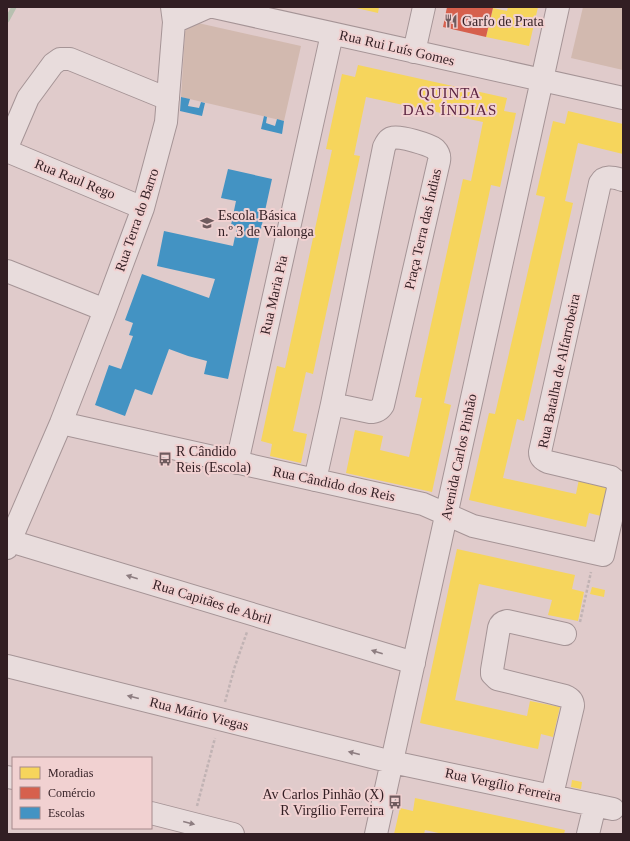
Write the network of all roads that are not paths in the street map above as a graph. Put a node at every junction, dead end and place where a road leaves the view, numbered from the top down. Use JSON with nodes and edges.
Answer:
{"nodes":[{"id":1,"x":424,"y":7,"type":"edge"},
{"id":2,"x":558,"y":7,"type":"edge"},
{"id":3,"x":230,"y":9,"type":"edge"},
{"id":4,"x":173,"y":14,"type":"edge"},
{"id":5,"x":332,"y":34,"type":"junction"},
{"id":6,"x":414,"y":52,"type":"junction"},
{"id":7,"x":542,"y":80,"type":"junction"},
{"id":8,"x":623,"y":98,"type":"edge"},
{"id":9,"x":168,"y":99,"type":"junction"},
{"id":10,"x":7,"y":146,"type":"edge"},
{"id":11,"x":7,"y":151,"type":"edge"},
{"id":12,"x":623,"y":180,"type":"edge"},
{"id":13,"x":143,"y":208,"type":"junction"},
{"id":14,"x":7,"y":271,"type":"edge"},
{"id":15,"x":105,"y":310,"type":"junction"},
{"id":16,"x":332,"y":404,"type":"junction"},
{"id":17,"x":61,"y":424,"type":"junction"},
{"id":18,"x":237,"y":462,"type":"junction"},
{"id":19,"x":315,"y":480,"type":"junction"},
{"id":20,"x":447,"y":514,"type":"junction"},
{"id":21,"x":9,"y":544,"type":"edge"},
{"id":22,"x":599,"y":554,"type":"joint"},
{"id":23,"x":565,"y":634,"type":"road end"},
{"id":24,"x":414,"y":663,"type":"junction"},
{"id":25,"x":7,"y":666,"type":"edge"},
{"id":26,"x":392,"y":762,"type":"junction"},
{"id":27,"x":552,"y":795,"type":"junction"},
{"id":28,"x":152,"y":813,"type":"edge"},
{"id":29,"x":233,"y":834,"type":"edge"},
{"id":30,"x":376,"y":834,"type":"edge"},
{"id":31,"x":588,"y":834,"type":"edge"}],
"edges":[{"from":1,"to":6,"type":"street"},
{"from":2,"to":7,"type":"street","name":"Avenida Carlos Pinhão"},
{"from":3,"to":4,"type":"street","name":"Rua Rui Luís Gomes"},
{"from":3,"to":5,"type":"street","name":"Rua Rui Luís Gomes"},
{"from":4,"to":9,"type":"street","name":"Rua Terra do Barro"},
{"from":5,"to":6,"type":"street","name":"Rua Rui Luís Gomes"},
{"from":5,"to":18,"type":"street","name":"Rua Maria Pia"},
{"from":6,"to":7,"type":"street","name":"Rua Rui Luís Gomes"},
{"from":7,"to":8,"type":"street","name":"Rua Rui Luís Gomes"},
{"from":7,"to":20,"type":"street","name":"Avenida Carlos Pinhão"},
{"from":9,"to":10,"type":"street"},
{"from":9,"to":13,"type":"street","name":"Rua Terra do Barro"},
{"from":11,"to":13,"type":"street","name":"Rua Raul Rego"},
{"from":12,"to":22,"type":"street","name":"Rua Batalha de Alfarrobeira"},
{"from":13,"to":15,"type":"street","name":"Rua Terra do Barro"},
{"from":14,"to":15,"type":"street"},
{"from":15,"to":17,"type":"street","name":"Rua Terra do Barro"},
{"from":16,"to":16,"type":"street","name":"Praça Terra das Índias"},
{"from":16,"to":19,"type":"street","name":"Praça Terra das Índias"},
{"from":17,"to":18,"type":"street","name":"Rua Cândido dos Reis"},
{"from":17,"to":21,"type":"street","name":"Rua Terra do Barro"},
{"from":18,"to":19,"type":"street","name":"Rua Cândido dos Reis"},
{"from":19,"to":20,"type":"street","name":"Rua Cândido dos Reis"},
{"from":20,"to":22,"type":"street","name":"Rua Cândido dos Reis"},
{"from":20,"to":24,"type":"street","name":"Avenida Carlos Pinhão"},
{"from":24,"to":21,"type":"street","name":"Rua Capitães de Abril","one_way":true},
{"from":23,"to":27,"type":"street"},
{"from":24,"to":26,"type":"street","name":"Avenida Carlos Pinhão"},
{"from":26,"to":25,"type":"street","name":"Rua Mário Viegas","one_way":true},
{"from":26,"to":27,"type":"street","name":"Rua Vergílio Ferreira"},
{"from":26,"to":30,"type":"street","name":"Avenida Carlos Pinhão"},
{"from":27,"to":31,"type":"street","name":"Rua Vergílio Ferreira"},
{"from":28,"to":29,"type":"street","one_way":true}]}
